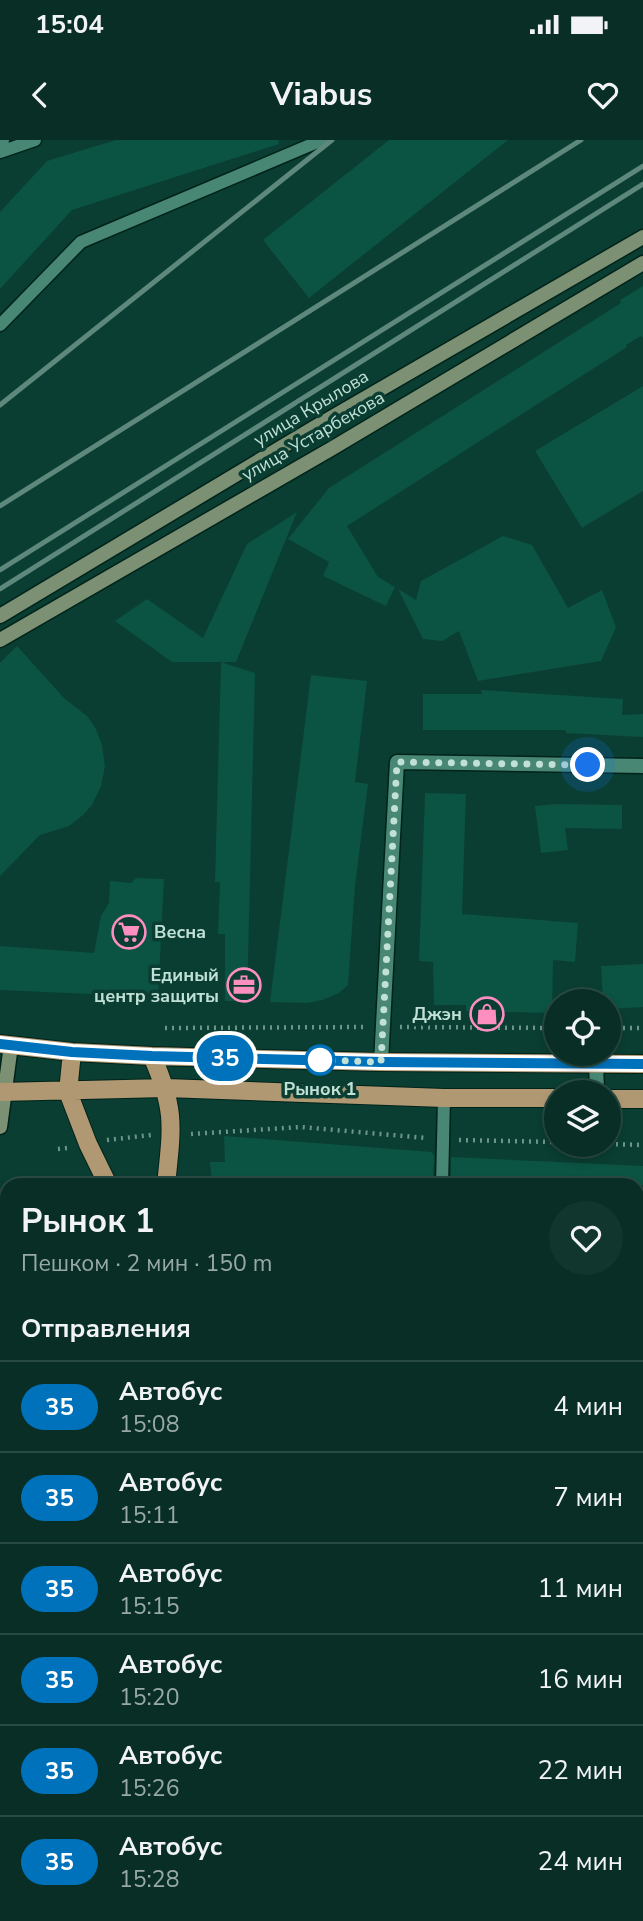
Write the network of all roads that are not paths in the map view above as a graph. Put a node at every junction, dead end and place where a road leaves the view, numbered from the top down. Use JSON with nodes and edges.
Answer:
{"nodes":[{"id":1,"x":2,"y":140,"type":"edge"},
{"id":2,"x":35,"y":140,"type":"edge"},
{"id":3,"x":322,"y":140,"type":"edge"},
{"id":4,"x":0,"y":149,"type":"edge"},
{"id":5,"x":643,"y":237,"type":"edge"},
{"id":6,"x":643,"y":263,"type":"edge"},
{"id":7,"x":0,"y":325,"type":"edge"},
{"id":8,"x":0,"y":616,"type":"edge"},
{"id":9,"x":0,"y":640,"type":"edge"},
{"id":10,"x":643,"y":766,"type":"edge"},
{"id":11,"x":5,"y":1044,"type":"edge"},
{"id":12,"x":72,"y":1052,"type":"junction"},
{"id":13,"x":152,"y":1056,"type":"junction"},
{"id":14,"x":381,"y":1062,"type":"junction"},
{"id":15,"x":544,"y":1062,"type":"edge"},
{"id":16,"x":621,"y":1063,"type":"edge"},
{"id":17,"x":643,"y":1064,"type":"edge"},
{"id":18,"x":166,"y":1088,"type":"junction"},
{"id":19,"x":2,"y":1092,"type":"edge"},
{"id":20,"x":68,"y":1092,"type":"junction"},
{"id":21,"x":444,"y":1098,"type":"junction"},
{"id":22,"x":544,"y":1098,"type":"edge"},
{"id":23,"x":621,"y":1099,"type":"edge"},
{"id":24,"x":643,"y":1100,"type":"edge"},
{"id":25,"x":1,"y":1121,"type":"edge"},
{"id":26,"x":105,"y":1178,"type":"edge"},
{"id":27,"x":166,"y":1178,"type":"edge"},
{"id":28,"x":442,"y":1178,"type":"edge"}],
"edges":[{"from":1,"to":4,"type":"street"},
{"from":2,"to":4,"type":"lane"},
{"from":3,"to":7,"type":"lane"},
{"from":5,"to":8,"type":"main road","name":"улица Крылова"},
{"from":6,"to":9,"type":"main road","name":"улица Устарбекова"},
{"from":10,"to":14,"type":"street"},
{"from":11,"to":12,"type":"main road"},
{"from":11,"to":19,"type":"main road"},
{"from":12,"to":13,"type":"main road"},
{"from":12,"to":20,"type":"main road"},
{"from":13,"to":14,"type":"main road"},
{"from":13,"to":18,"type":"main road"},
{"from":14,"to":15,"type":"main road"},
{"from":16,"to":17,"type":"main road"},
{"from":18,"to":20,"type":"main road"},
{"from":18,"to":21,"type":"main road"},
{"from":18,"to":27,"type":"main road"},
{"from":19,"to":20,"type":"main road"},
{"from":19,"to":25,"type":"main road"},
{"from":20,"to":26,"type":"main road"},
{"from":21,"to":22,"type":"main road"},
{"from":21,"to":28,"type":"lane"},
{"from":23,"to":24,"type":"main road"}]}
